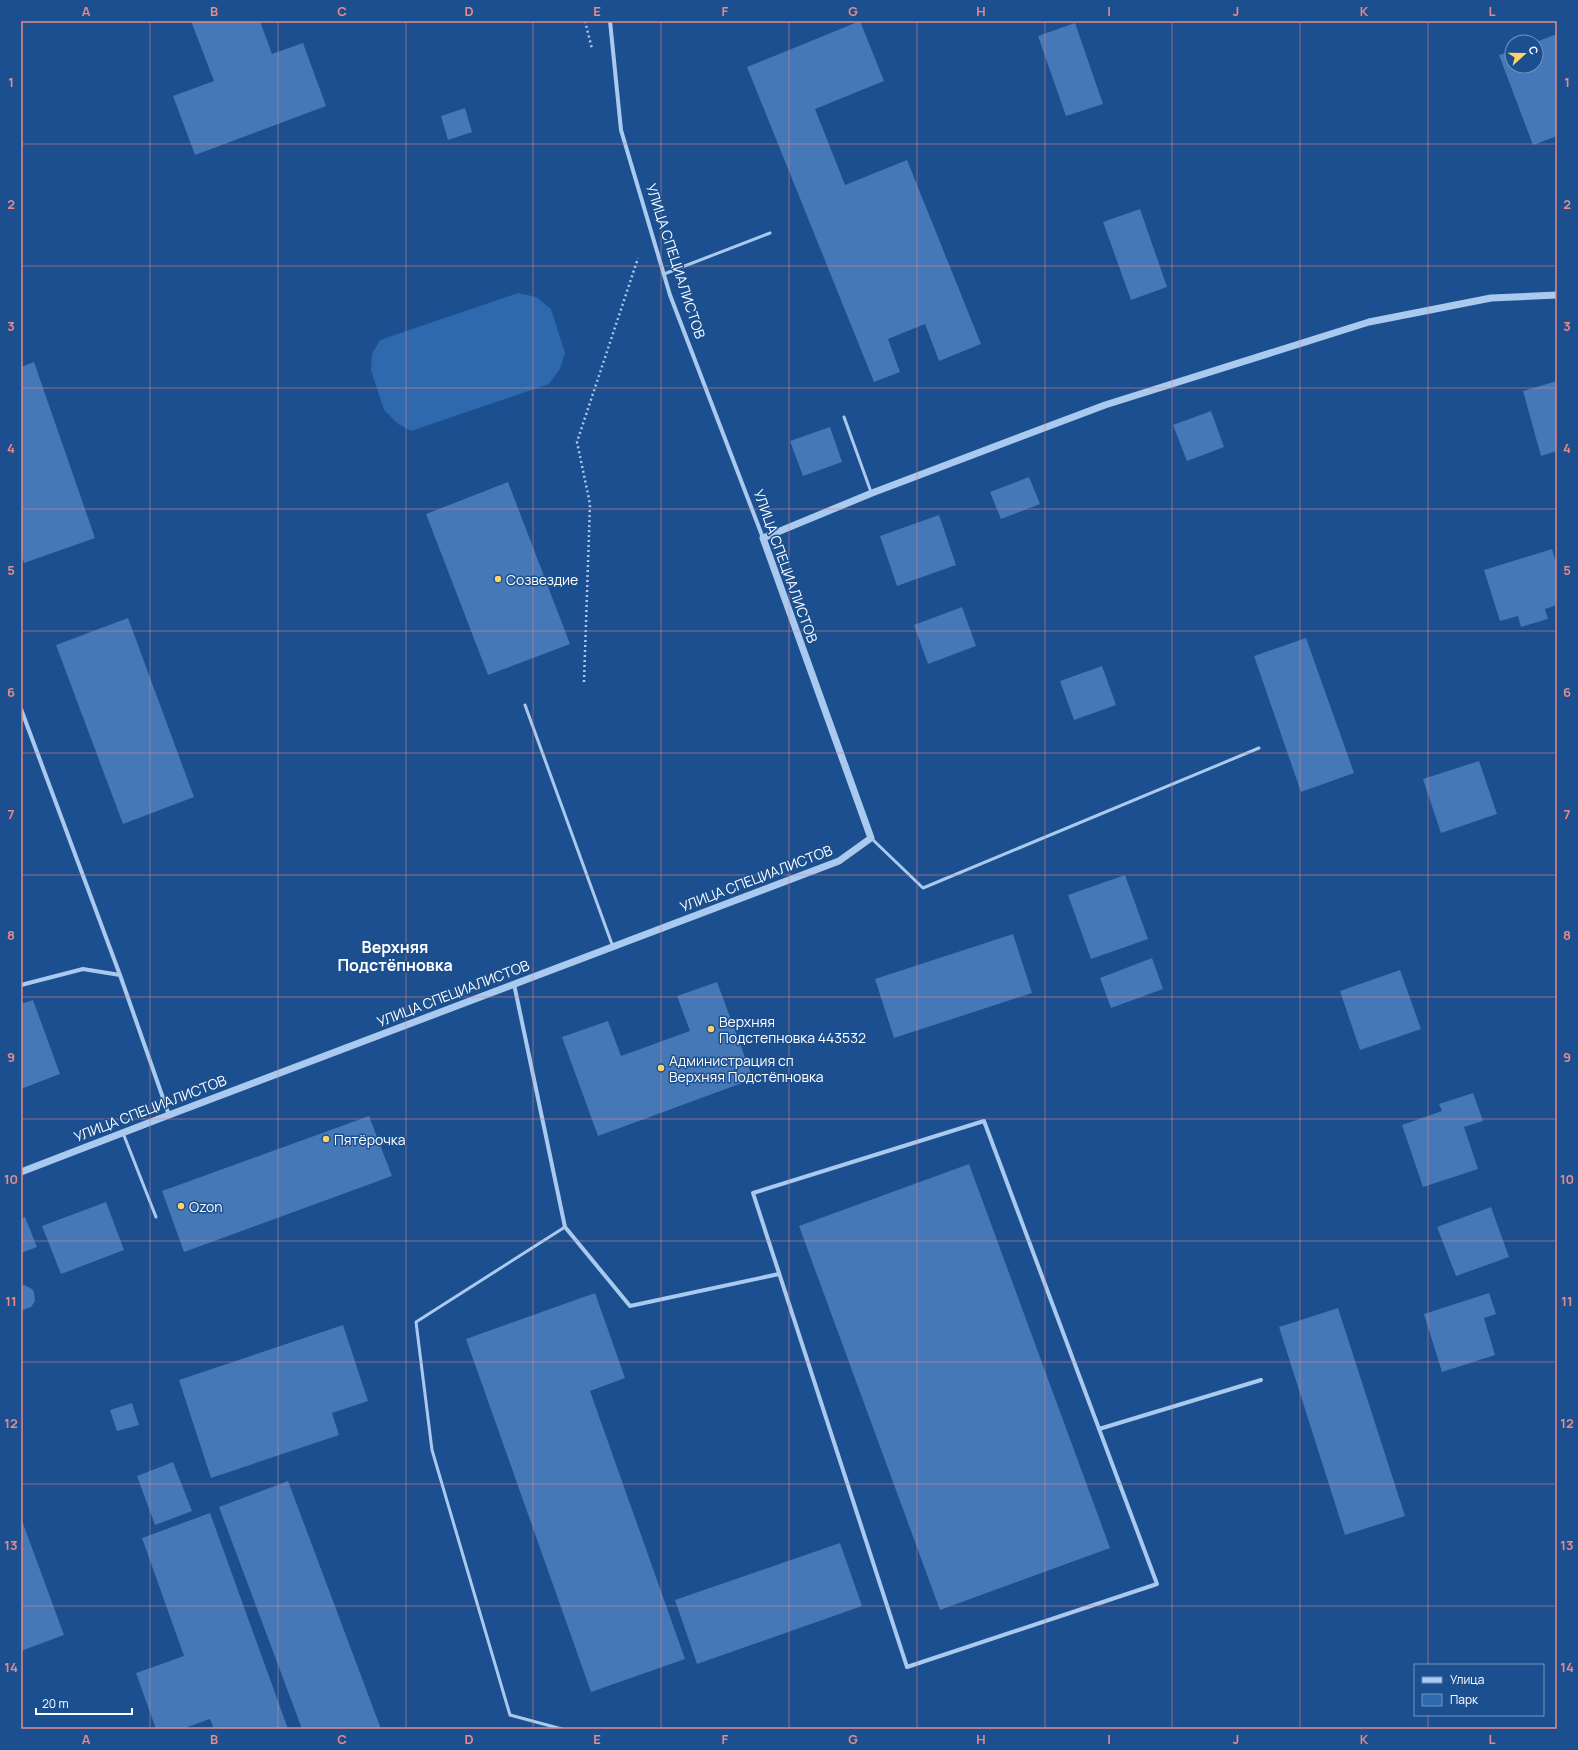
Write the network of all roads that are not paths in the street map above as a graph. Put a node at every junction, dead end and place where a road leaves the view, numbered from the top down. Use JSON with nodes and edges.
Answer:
{"nodes":[{"id":1,"x":610,"y":21,"type":"edge"},
{"id":2,"x":770,"y":233,"type":"dead end"},
{"id":3,"x":664,"y":274,"type":"junction"},
{"id":4,"x":1557,"y":295,"type":"edge"},
{"id":5,"x":844,"y":417,"type":"dead end"},
{"id":6,"x":872,"y":493,"type":"junction"},
{"id":7,"x":763,"y":538,"type":"junction"},
{"id":8,"x":525,"y":705,"type":"dead end"},
{"id":9,"x":21,"y":709,"type":"edge"},
{"id":10,"x":1259,"y":748,"type":"dead end"},
{"id":11,"x":871,"y":838,"type":"junction"},
{"id":12,"x":613,"y":946,"type":"junction"},
{"id":13,"x":120,"y":975,"type":"junction"},
{"id":14,"x":514,"y":984,"type":"junction"},
{"id":15,"x":21,"y":985,"type":"edge"},
{"id":16,"x":169,"y":1114,"type":"junction"},
{"id":17,"x":123,"y":1133,"type":"junction"},
{"id":18,"x":21,"y":1172,"type":"edge"},
{"id":19,"x":156,"y":1217,"type":"dead end"},
{"id":20,"x":565,"y":1227,"type":"junction"},
{"id":21,"x":779,"y":1274,"type":"junction"},
{"id":22,"x":1261,"y":1380,"type":"dead end"},
{"id":23,"x":1099,"y":1430,"type":"junction"},
{"id":24,"x":562,"y":1729,"type":"edge"}],
"edges":[{"from":1,"to":3,"type":"street","name":"УЛИЦА СПЕЦИАЛИСТОВ"},
{"from":2,"to":3,"type":"lane"},
{"from":3,"to":7,"type":"street","name":"УЛИЦА СПЕЦИАЛИСТОВ"},
{"from":4,"to":6,"type":"street"},
{"from":5,"to":6,"type":"lane"},
{"from":6,"to":7,"type":"street"},
{"from":7,"to":11,"type":"street","name":"УЛИЦА СПЕЦИАЛИСТОВ"},
{"from":8,"to":12,"type":"lane"},
{"from":9,"to":13,"type":"street"},
{"from":10,"to":11,"type":"lane"},
{"from":11,"to":12,"type":"street","name":"УЛИЦА СПЕЦИАЛИСТОВ"},
{"from":12,"to":14,"type":"street","name":"УЛИЦА СПЕЦИАЛИСТОВ"},
{"from":13,"to":15,"type":"street"},
{"from":13,"to":16,"type":"street"},
{"from":14,"to":16,"type":"street","name":"УЛИЦА СПЕЦИАЛИСТОВ"},
{"from":14,"to":20,"type":"street"},
{"from":16,"to":17,"type":"street","name":"УЛИЦА СПЕЦИАЛИСТОВ"},
{"from":17,"to":18,"type":"street","name":"УЛИЦА СПЕЦИАЛИСТОВ"},
{"from":17,"to":19,"type":"lane"},
{"from":20,"to":21,"type":"street"},
{"from":20,"to":24,"type":"lane"},
{"from":21,"to":23,"type":"street"},
{"from":21,"to":23,"type":"street"},
{"from":22,"to":23,"type":"street"}]}
